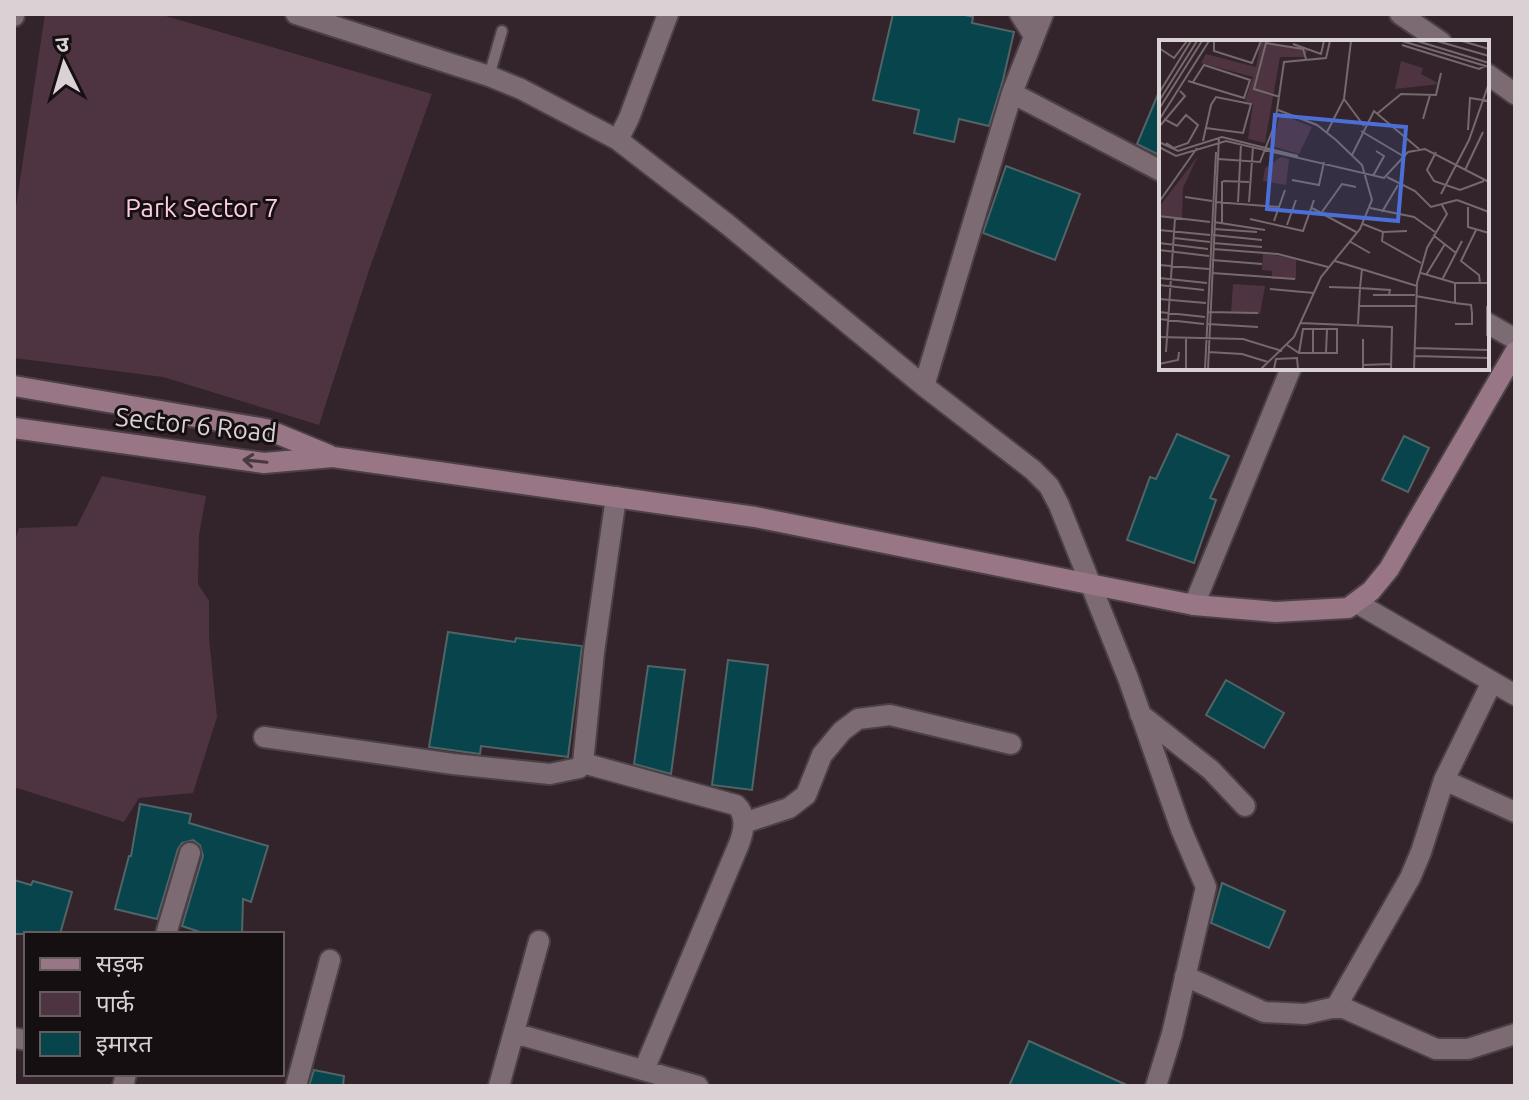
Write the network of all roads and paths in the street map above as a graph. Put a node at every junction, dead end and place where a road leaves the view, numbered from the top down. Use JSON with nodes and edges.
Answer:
{"nodes":[{"id":1,"x":296,"y":14,"type":"edge"},
{"id":2,"x":668,"y":14,"type":"edge"},
{"id":3,"x":1020,"y":14,"type":"edge"},
{"id":4,"x":1043,"y":14,"type":"edge"},
{"id":5,"x":1400,"y":14,"type":"edge"},
{"id":6,"x":502,"y":31,"type":"dead end"},
{"id":7,"x":1034,"y":36,"type":"junction"},
{"id":8,"x":1438,"y":40,"type":"edge"},
{"id":9,"x":1489,"y":75,"type":"edge"},
{"id":10,"x":489,"y":76,"type":"junction"},
{"id":11,"x":1012,"y":93,"type":"junction"},
{"id":12,"x":1515,"y":94,"type":"edge"},
{"id":13,"x":618,"y":140,"type":"junction"},
{"id":14,"x":1159,"y":170,"type":"edge"},
{"id":15,"x":1489,"y":324,"type":"edge"},
{"id":16,"x":1515,"y":339,"type":"edge"},
{"id":17,"x":1515,"y":352,"type":"edge"},
{"id":18,"x":1290,"y":370,"type":"edge"},
{"id":19,"x":14,"y":386,"type":"edge"},
{"id":20,"x":924,"y":386,"type":"junction"},
{"id":21,"x":14,"y":428,"type":"edge"},
{"id":22,"x":333,"y":457,"type":"junction"},
{"id":23,"x":616,"y":497,"type":"junction"},
{"id":24,"x":1089,"y":584,"type":"junction"},
{"id":25,"x":1357,"y":603,"type":"junction"},
{"id":26,"x":1194,"y":605,"type":"junction"},
{"id":27,"x":1492,"y":682,"type":"junction"},
{"id":28,"x":1515,"y":695,"type":"edge"},
{"id":29,"x":1139,"y":714,"type":"junction"},
{"id":30,"x":264,"y":737,"type":"dead end"},
{"id":31,"x":1011,"y":744,"type":"dead end"},
{"id":32,"x":583,"y":763,"type":"junction"},
{"id":33,"x":1444,"y":780,"type":"junction"},
{"id":34,"x":1245,"y":806,"type":"dead end"},
{"id":35,"x":1515,"y":812,"type":"edge"},
{"id":36,"x":744,"y":823,"type":"junction"},
{"id":37,"x":190,"y":853,"type":"dead end"},
{"id":38,"x":167,"y":932,"type":"edge"},
{"id":39,"x":539,"y":941,"type":"dead end"},
{"id":40,"x":330,"y":960,"type":"dead end"},
{"id":41,"x":1185,"y":976,"type":"junction"},
{"id":42,"x":1336,"y":1007,"type":"junction"},
{"id":43,"x":514,"y":1033,"type":"junction"},
{"id":44,"x":1515,"y":1034,"type":"edge"},
{"id":45,"x":644,"y":1070,"type":"junction"},
{"id":46,"x":296,"y":1086,"type":"edge"},
{"id":47,"x":499,"y":1086,"type":"edge"},
{"id":48,"x":698,"y":1086,"type":"edge"},
{"id":49,"x":1156,"y":1086,"type":"edge"}],
"edges":[{"from":1,"to":10,"type":"street"},
{"from":2,"to":13,"type":"street"},
{"from":3,"to":7,"type":"street"},
{"from":4,"to":7,"type":"street"},
{"from":5,"to":8,"type":"street"},
{"from":6,"to":10,"type":"lane"},
{"from":7,"to":11,"type":"street"},
{"from":9,"to":12,"type":"street"},
{"from":10,"to":13,"type":"street"},
{"from":11,"to":14,"type":"street"},
{"from":11,"to":20,"type":"street"},
{"from":13,"to":20,"type":"street"},
{"from":15,"to":16,"type":"street"},
{"from":17,"to":25,"type":"street"},
{"from":18,"to":26,"type":"street"},
{"from":19,"to":22,"type":"street","name":"Sector 6 Road"},
{"from":20,"to":24,"type":"street"},
{"from":22,"to":21,"type":"street","name":"Sector 6 Road","one_way":true},
{"from":22,"to":23,"type":"street"},
{"from":23,"to":24,"type":"street"},
{"from":23,"to":32,"type":"street"},
{"from":24,"to":26,"type":"street"},
{"from":24,"to":29,"type":"street"},
{"from":25,"to":26,"type":"street"},
{"from":25,"to":27,"type":"street"},
{"from":27,"to":28,"type":"street"},
{"from":27,"to":33,"type":"street"},
{"from":29,"to":34,"type":"street"},
{"from":29,"to":41,"type":"street"},
{"from":30,"to":32,"type":"street"},
{"from":31,"to":36,"type":"street"},
{"from":32,"to":36,"type":"street"},
{"from":33,"to":35,"type":"street"},
{"from":33,"to":42,"type":"street"},
{"from":36,"to":45,"type":"street"},
{"from":37,"to":38,"type":"street"},
{"from":39,"to":43,"type":"street"},
{"from":40,"to":46,"type":"street"},
{"from":41,"to":42,"type":"street"},
{"from":41,"to":49,"type":"street"},
{"from":42,"to":44,"type":"street"},
{"from":43,"to":45,"type":"street"},
{"from":43,"to":47,"type":"street"},
{"from":45,"to":48,"type":"street"}]}
